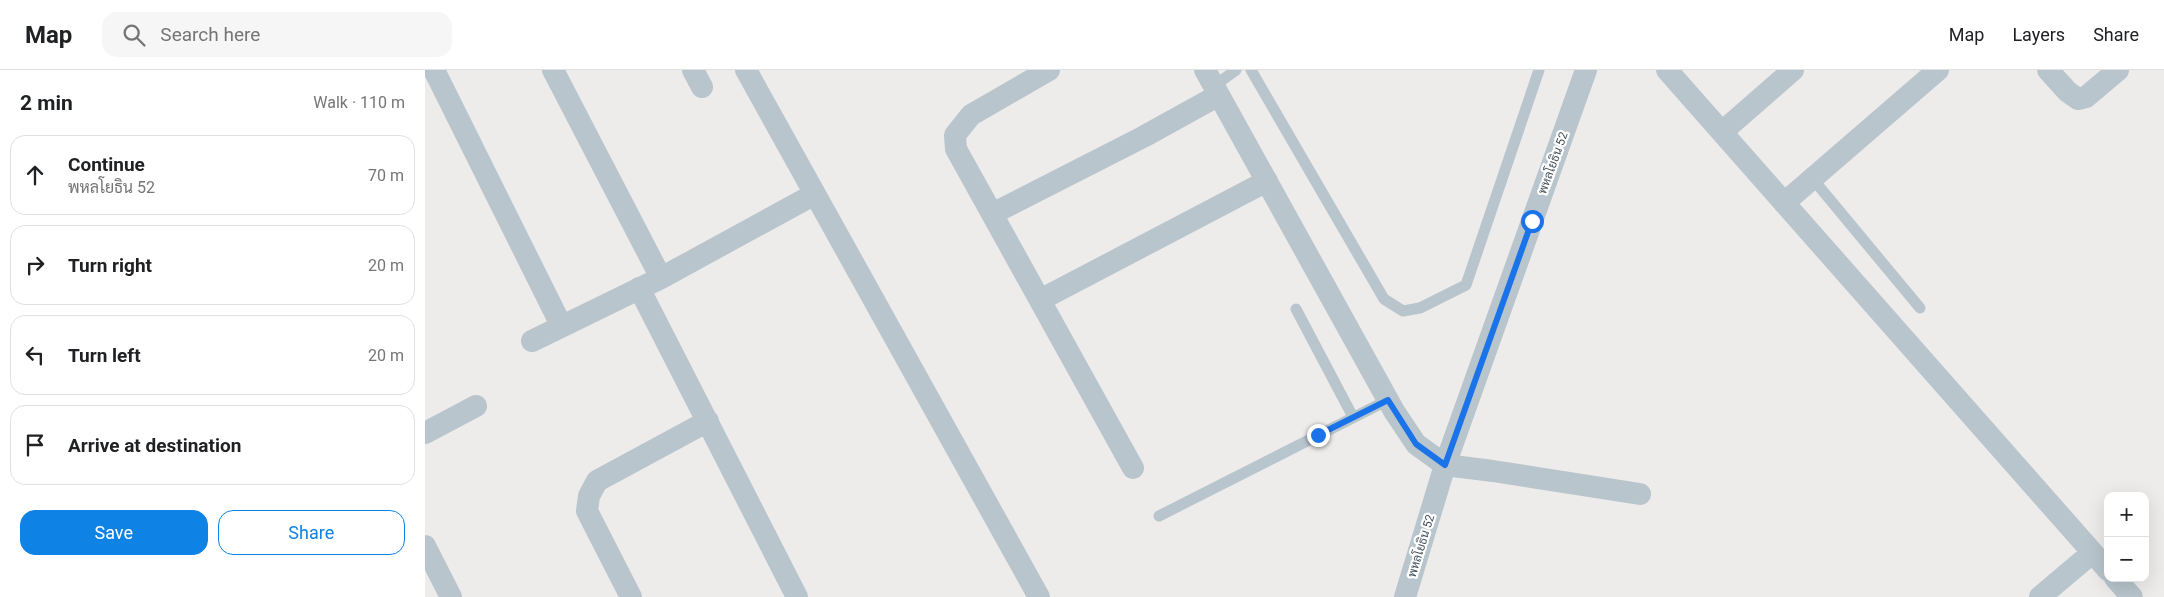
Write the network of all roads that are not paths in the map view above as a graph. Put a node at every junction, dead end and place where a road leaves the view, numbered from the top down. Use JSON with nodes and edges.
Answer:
{"nodes":[{"id":1,"x":434,"y":70,"type":"edge"},
{"id":2,"x":553,"y":70,"type":"edge"},
{"id":3,"x":745,"y":70,"type":"edge"},
{"id":4,"x":1049,"y":70,"type":"edge"},
{"id":5,"x":1235,"y":70,"type":"edge"},
{"id":6,"x":1251,"y":70,"type":"edge"},
{"id":7,"x":1539,"y":70,"type":"edge"},
{"id":8,"x":1586,"y":70,"type":"edge"},
{"id":9,"x":1667,"y":70,"type":"edge"},
{"id":10,"x":1793,"y":70,"type":"edge"},
{"id":11,"x":1938,"y":70,"type":"edge"},
{"id":12,"x":2048,"y":70,"type":"edge"},
{"id":13,"x":2118,"y":70,"type":"edge"},
{"id":14,"x":1213,"y":84,"type":"edge"},
{"id":15,"x":1722,"y":132,"type":"junction"},
{"id":16,"x":1812,"y":178,"type":"junction"},
{"id":17,"x":1267,"y":181,"type":"junction"},
{"id":18,"x":813,"y":195,"type":"junction"},
{"id":19,"x":1784,"y":202,"type":"junction"},
{"id":20,"x":992,"y":214,"type":"junction"},
{"id":21,"x":661,"y":278,"type":"junction"},
{"id":22,"x":639,"y":288,"type":"junction"},
{"id":23,"x":1040,"y":300,"type":"junction"},
{"id":24,"x":1920,"y":308,"type":"dead end"},
{"id":25,"x":1296,"y":309,"type":"dead end"},
{"id":26,"x":561,"y":326,"type":"junction"},
{"id":27,"x":532,"y":341,"type":"dead end"},
{"id":28,"x":1388,"y":400,"type":"junction"},
{"id":29,"x":476,"y":406,"type":"dead end"},
{"id":30,"x":1353,"y":417,"type":"junction"},
{"id":31,"x":707,"y":421,"type":"junction"},
{"id":32,"x":425,"y":433,"type":"edge"},
{"id":33,"x":1445,"y":465,"type":"junction"},
{"id":34,"x":1133,"y":468,"type":"dead end"},
{"id":35,"x":1640,"y":494,"type":"dead end"},
{"id":36,"x":1159,"y":516,"type":"dead end"},
{"id":37,"x":425,"y":546,"type":"edge"},
{"id":38,"x":2092,"y":553,"type":"junction"},
{"id":39,"x":2104,"y":566,"type":"edge"},
{"id":40,"x":2119,"y":582,"type":"edge"},
{"id":41,"x":451,"y":597,"type":"edge"},
{"id":42,"x":631,"y":597,"type":"edge"},
{"id":43,"x":797,"y":597,"type":"edge"},
{"id":44,"x":1039,"y":597,"type":"edge"},
{"id":45,"x":1405,"y":597,"type":"edge"},
{"id":46,"x":2040,"y":597,"type":"edge"},
{"id":47,"x":2132,"y":597,"type":"edge"}],
"edges":[{"from":1,"to":26,"type":"street"},
{"from":2,"to":21,"type":"street"},
{"from":3,"to":18,"type":"street"},
{"from":4,"to":20,"type":"street"},
{"from":5,"to":14,"type":"lane"},
{"from":6,"to":7,"type":"lane"},
{"from":8,"to":33,"type":"street","name":"พหลโยธิน 52"},
{"from":9,"to":15,"type":"street"},
{"from":10,"to":15,"type":"street"},
{"from":11,"to":16,"type":"street"},
{"from":12,"to":13,"type":"street"},
{"from":14,"to":17,"type":"street"},
{"from":14,"to":20,"type":"street"},
{"from":15,"to":19,"type":"street"},
{"from":16,"to":19,"type":"street"},
{"from":16,"to":24,"type":"lane"},
{"from":17,"to":23,"type":"street"},
{"from":17,"to":28,"type":"street"},
{"from":18,"to":21,"type":"street"},
{"from":18,"to":44,"type":"street"},
{"from":19,"to":38,"type":"street"},
{"from":20,"to":23,"type":"street"},
{"from":21,"to":22,"type":"street"},
{"from":22,"to":26,"type":"street"},
{"from":22,"to":31,"type":"street"},
{"from":23,"to":34,"type":"street"},
{"from":25,"to":30,"type":"lane"},
{"from":26,"to":27,"type":"street"},
{"from":28,"to":30,"type":"lane"},
{"from":28,"to":33,"type":"street"},
{"from":29,"to":32,"type":"street"},
{"from":30,"to":36,"type":"lane"},
{"from":31,"to":42,"type":"street"},
{"from":31,"to":43,"type":"street"},
{"from":33,"to":35,"type":"street"},
{"from":33,"to":45,"type":"street","name":"พหลโยธิน 52"},
{"from":37,"to":41,"type":"street"},
{"from":38,"to":39,"type":"street"},
{"from":38,"to":46,"type":"street"},
{"from":40,"to":47,"type":"street"}]}
